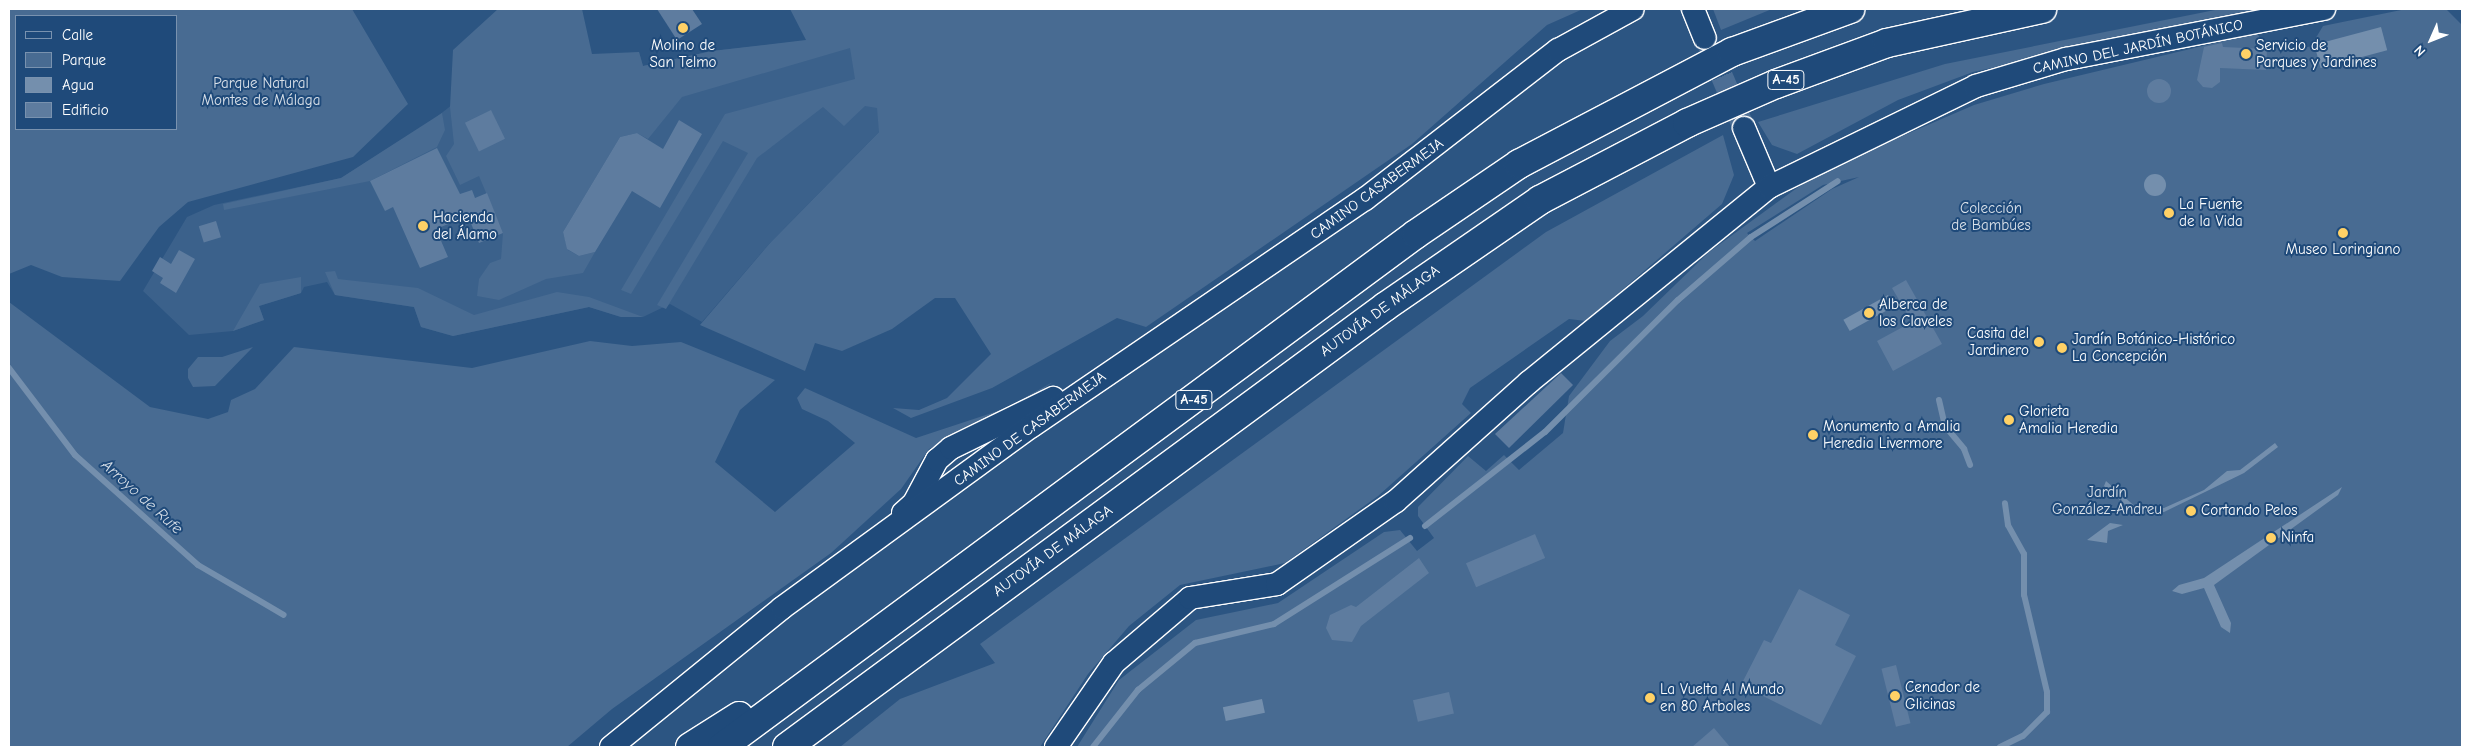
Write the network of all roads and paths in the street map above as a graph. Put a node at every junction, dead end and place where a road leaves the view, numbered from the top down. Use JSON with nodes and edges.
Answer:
{"nodes":[{"id":1,"x":1633,"y":9,"type":"edge"},
{"id":2,"x":1693,"y":9,"type":"edge"},
{"id":3,"x":1850,"y":9,"type":"edge"},
{"id":4,"x":2042,"y":9,"type":"edge"},
{"id":5,"x":2324,"y":9,"type":"edge"},
{"id":6,"x":1706,"y":38,"type":"tunnel mouth"},
{"id":7,"x":1744,"y":128,"type":"tunnel mouth"},
{"id":8,"x":1770,"y":187,"type":"junction"},
{"id":9,"x":1117,"y":366,"type":"junction"},
{"id":10,"x":877,"y":541,"type":"junction"},
{"id":11,"x":799,"y":686,"type":"junction"},
{"id":12,"x":611,"y":747,"type":"edge"},
{"id":13,"x":690,"y":747,"type":"edge"},
{"id":14,"x":722,"y":747,"type":"edge"},
{"id":15,"x":787,"y":747,"type":"edge"},
{"id":16,"x":1056,"y":747,"type":"edge"}],
"edges":[{"from":1,"to":9,"type":"street","name":"CAMINO CASABERMEJA"},
{"from":2,"to":6,"type":"street"},
{"from":3,"to":11,"type":"highway","number":"A-45"},
{"from":4,"to":15,"type":"highway","name":"AUTOVÍA DE MÁLAGA","number":"A-45"},
{"from":5,"to":8,"type":"street","name":"CAMINO DEL JARDÍN BOTÁNICO"},
{"from":7,"to":8,"type":"street"},
{"from":8,"to":16,"type":"street","name":"CAMINO DEL JARDÍN BOTÁNICO"},
{"from":9,"to":10,"type":"street","name":"CAMINO DE CASABERMEJA"},
{"from":9,"to":10,"type":"street","name":"CAMINO DE CASABERMEJA"},
{"from":10,"to":12,"type":"street"},
{"from":11,"to":13,"type":"highway"},
{"from":11,"to":14,"type":"highway","number":"A-45"}]}
